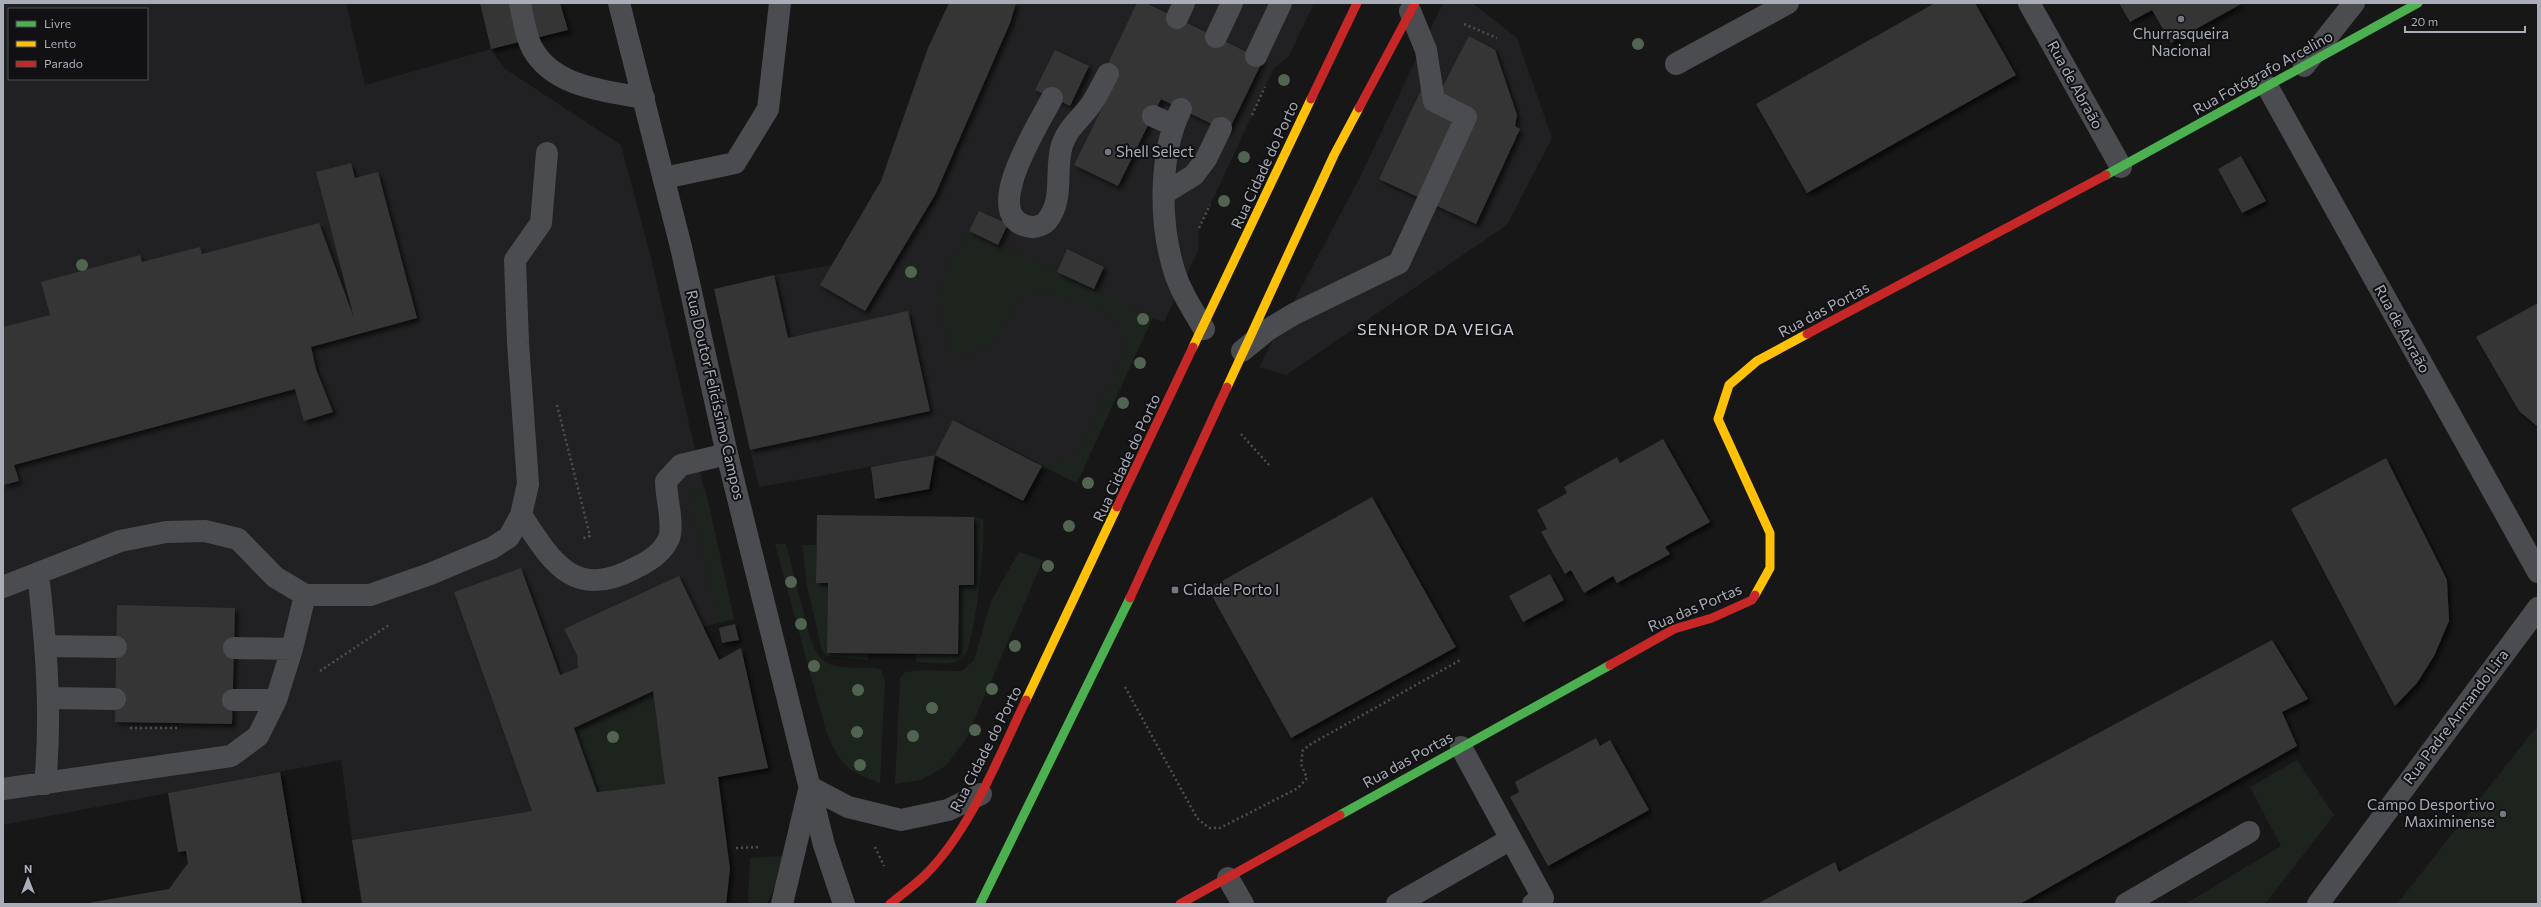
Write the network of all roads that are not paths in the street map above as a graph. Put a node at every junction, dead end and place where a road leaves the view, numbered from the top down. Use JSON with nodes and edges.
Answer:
{"nodes":[{"id":1,"x":520,"y":3,"type":"edge"},
{"id":2,"x":619,"y":3,"type":"edge"},
{"id":3,"x":780,"y":3,"type":"edge"},
{"id":4,"x":1232,"y":3,"type":"edge"},
{"id":5,"x":1281,"y":3,"type":"edge"},
{"id":6,"x":1357,"y":3,"type":"edge"},
{"id":7,"x":1788,"y":3,"type":"edge"},
{"id":8,"x":2029,"y":3,"type":"edge"},
{"id":9,"x":2354,"y":3,"type":"edge"},
{"id":10,"x":2418,"y":3,"type":"edge"},
{"id":11,"x":1413,"y":7,"type":"edge"},
{"id":12,"x":1216,"y":37,"type":"dead end"},
{"id":13,"x":1256,"y":56,"type":"dead end"},
{"id":14,"x":1676,"y":64,"type":"dead end"},
{"id":15,"x":2304,"y":66,"type":"junction"},
{"id":16,"x":1105,"y":86,"type":"dead end"},
{"id":17,"x":2267,"y":86,"type":"junction"},
{"id":18,"x":644,"y":98,"type":"junction"},
{"id":19,"x":1052,"y":98,"type":"dead end"},
{"id":20,"x":1153,"y":116,"type":"dead end"},
{"id":21,"x":1221,"y":128,"type":"dead end"},
{"id":22,"x":546,"y":154,"type":"dead end"},
{"id":23,"x":2120,"y":167,"type":"junction"},
{"id":24,"x":664,"y":178,"type":"junction"},
{"id":25,"x":1165,"y":194,"type":"junction"},
{"id":26,"x":1204,"y":329,"type":"junction"},
{"id":27,"x":1241,"y":351,"type":"junction"},
{"id":28,"x":727,"y":454,"type":"junction"},
{"id":29,"x":521,"y":514,"type":"junction"},
{"id":30,"x":2538,"y":572,"type":"edge"},
{"id":31,"x":38,"y":573,"type":"junction"},
{"id":32,"x":3,"y":587,"type":"edge"},
{"id":33,"x":305,"y":595,"type":"junction"},
{"id":34,"x":2538,"y":608,"type":"edge"},
{"id":35,"x":47,"y":646,"type":"junction"},
{"id":36,"x":116,"y":647,"type":"dead end"},
{"id":37,"x":234,"y":648,"type":"dead end"},
{"id":38,"x":292,"y":649,"type":"junction"},
{"id":39,"x":49,"y":698,"type":"junction"},
{"id":40,"x":115,"y":699,"type":"dead end"},
{"id":41,"x":233,"y":700,"type":"dead end"},
{"id":42,"x":276,"y":700,"type":"junction"},
{"id":43,"x":1461,"y":747,"type":"junction"},
{"id":44,"x":45,"y":784,"type":"junction"},
{"id":45,"x":810,"y":787,"type":"junction"},
{"id":46,"x":3,"y":789,"type":"edge"},
{"id":47,"x":981,"y":794,"type":"junction"},
{"id":48,"x":2249,"y":832,"type":"dead end"},
{"id":49,"x":1511,"y":839,"type":"junction"},
{"id":50,"x":1228,"y":878,"type":"junction"},
{"id":51,"x":782,"y":904,"type":"edge"},
{"id":52,"x":844,"y":904,"type":"edge"},
{"id":53,"x":890,"y":904,"type":"edge"},
{"id":54,"x":980,"y":904,"type":"edge"},
{"id":55,"x":1180,"y":904,"type":"edge"},
{"id":56,"x":1243,"y":904,"type":"edge"},
{"id":57,"x":1397,"y":904,"type":"edge"},
{"id":58,"x":1533,"y":904,"type":"edge"},
{"id":59,"x":2126,"y":904,"type":"edge"},
{"id":60,"x":2318,"y":904,"type":"edge"}],
"edges":[{"from":1,"to":18,"type":"street"},
{"from":2,"to":18,"type":"street","name":"Rua Doutor Felicíssimo Campos"},
{"from":3,"to":24,"type":"street"},
{"from":4,"to":12,"type":"street"},
{"from":5,"to":13,"type":"street"},
{"from":6,"to":26,"type":"main road","name":"Rua Cidade do Porto"},
{"from":7,"to":14,"type":"street"},
{"from":8,"to":23,"type":"street","name":"Rua de Abraão"},
{"from":9,"to":15,"type":"street"},
{"from":10,"to":15,"type":"main road","name":"Rua Fotógrafo Arcelino"},
{"from":11,"to":27,"type":"main road"},
{"from":11,"to":27,"type":"street"},
{"from":15,"to":17,"type":"main road","name":"Rua Fotógrafo Arcelino"},
{"from":16,"to":19,"type":"street"},
{"from":17,"to":23,"type":"main road","name":"Rua Fotógrafo Arcelino"},
{"from":17,"to":30,"type":"street","name":"Rua de Abraão"},
{"from":18,"to":24,"type":"street","name":"Rua Doutor Felicíssimo Campos"},
{"from":20,"to":25,"type":"street"},
{"from":21,"to":25,"type":"street"},
{"from":22,"to":29,"type":"street"},
{"from":23,"to":43,"type":"main road","name":"Rua das Portas"},
{"from":24,"to":28,"type":"street","name":"Rua Doutor Felicíssimo Campos"},
{"from":25,"to":26,"type":"street"},
{"from":26,"to":47,"type":"main road","name":"Rua Cidade do Porto"},
{"from":27,"to":54,"type":"main road"},
{"from":28,"to":29,"type":"street"},
{"from":28,"to":45,"type":"street","name":"Rua Doutor Felicíssimo Campos"},
{"from":29,"to":33,"type":"street"},
{"from":31,"to":32,"type":"street"},
{"from":31,"to":33,"type":"street"},
{"from":31,"to":35,"type":"street"},
{"from":33,"to":38,"type":"street"},
{"from":34,"to":60,"type":"street","name":"Rua Padre Armando Lira"},
{"from":35,"to":36,"type":"street"},
{"from":35,"to":39,"type":"street"},
{"from":37,"to":38,"type":"street"},
{"from":38,"to":42,"type":"street"},
{"from":39,"to":40,"type":"street"},
{"from":39,"to":44,"type":"street"},
{"from":41,"to":42,"type":"street"},
{"from":42,"to":44,"type":"street"},
{"from":43,"to":49,"type":"street"},
{"from":43,"to":50,"type":"main road","name":"Rua das Portas"},
{"from":44,"to":46,"type":"street"},
{"from":45,"to":47,"type":"street"},
{"from":45,"to":51,"type":"street","name":"Rua Doutor Felicíssimo Campos"},
{"from":45,"to":52,"type":"street","name":"Rua Doutor Felicíssimo Campos"},
{"from":47,"to":53,"type":"main road","name":"Rua Cidade do Porto"},
{"from":48,"to":59,"type":"street"},
{"from":49,"to":57,"type":"street"},
{"from":49,"to":58,"type":"street"},
{"from":50,"to":55,"type":"main road","name":"Rua das Portas"},
{"from":50,"to":56,"type":"street"}]}
